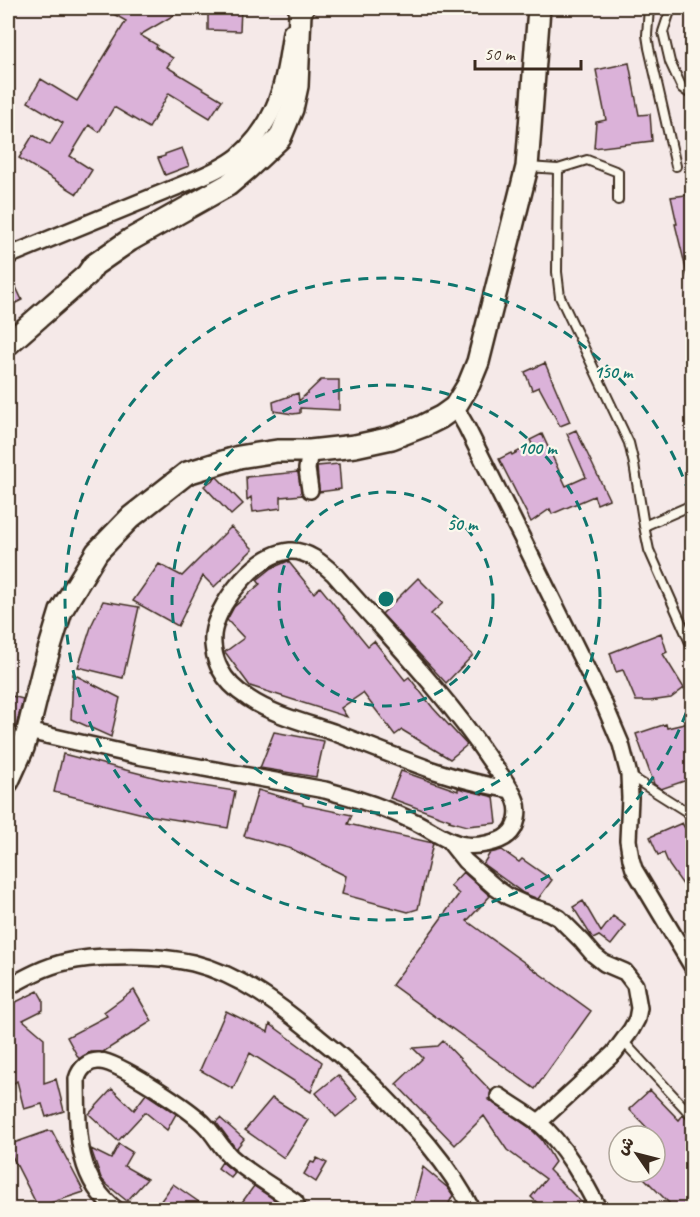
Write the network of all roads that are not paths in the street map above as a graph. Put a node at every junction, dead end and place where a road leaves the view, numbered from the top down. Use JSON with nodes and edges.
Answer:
{"nodes":[{"id":1,"x":297,"y":8,"type":"edge"},
{"id":2,"x":303,"y":8,"type":"edge"},
{"id":3,"x":539,"y":8,"type":"edge"},
{"id":4,"x":649,"y":8,"type":"edge"},
{"id":5,"x":671,"y":8,"type":"edge"},
{"id":6,"x":663,"y":32,"type":"junction"},
{"id":7,"x":647,"y":35,"type":"junction"},
{"id":8,"x":693,"y":95,"type":"edge"},
{"id":9,"x":676,"y":166,"type":"dead end"},
{"id":10,"x":527,"y":167,"type":"junction"},
{"id":11,"x":558,"y":169,"type":"junction"},
{"id":12,"x":618,"y":200,"type":"dead end"},
{"id":13,"x":8,"y":255,"type":"edge"},
{"id":14,"x":8,"y":344,"type":"edge"},
{"id":15,"x":455,"y":407,"type":"junction"},
{"id":16,"x":310,"y":452,"type":"junction"},
{"id":17,"x":310,"y":490,"type":"dead end"},
{"id":18,"x":693,"y":505,"type":"edge"},
{"id":19,"x":644,"y":526,"type":"junction"},
{"id":20,"x":693,"y":647,"type":"edge"},
{"id":21,"x":28,"y":731,"type":"junction"},
{"id":22,"x":629,"y":775,"type":"junction"},
{"id":23,"x":8,"y":781,"type":"edge"},
{"id":24,"x":510,"y":790,"type":"junction"},
{"id":25,"x":693,"y":815,"type":"edge"},
{"id":26,"x":447,"y":839,"type":"junction"},
{"id":27,"x":693,"y":966,"type":"edge"},
{"id":28,"x":8,"y":987,"type":"edge"},
{"id":29,"x":623,"y":1041,"type":"junction"},
{"id":30,"x":499,"y":1096,"type":"dead end"},
{"id":31,"x":693,"y":1116,"type":"edge"},
{"id":32,"x":538,"y":1123,"type":"junction"},
{"id":33,"x":112,"y":1208,"type":"edge"},
{"id":34,"x":297,"y":1209,"type":"edge"},
{"id":35,"x":472,"y":1209,"type":"edge"},
{"id":36,"x":599,"y":1209,"type":"edge"}],
"edges":[{"from":1,"to":13,"type":"street"},
{"from":2,"to":14,"type":"main road"},
{"from":3,"to":10,"type":"main road"},
{"from":4,"to":7,"type":"lane"},
{"from":5,"to":6,"type":"lane"},
{"from":6,"to":7,"type":"lane"},
{"from":6,"to":8,"type":"lane"},
{"from":7,"to":9,"type":"lane"},
{"from":10,"to":11,"type":"lane"},
{"from":10,"to":15,"type":"main road"},
{"from":11,"to":12,"type":"lane"},
{"from":11,"to":19,"type":"lane"},
{"from":15,"to":16,"type":"main road"},
{"from":15,"to":22,"type":"street"},
{"from":16,"to":17,"type":"street"},
{"from":16,"to":21,"type":"main road"},
{"from":18,"to":19,"type":"lane"},
{"from":19,"to":20,"type":"lane"},
{"from":21,"to":23,"type":"main road"},
{"from":21,"to":26,"type":"street"},
{"from":22,"to":25,"type":"lane"},
{"from":22,"to":27,"type":"street"},
{"from":24,"to":24,"type":"street"},
{"from":24,"to":26,"type":"street"},
{"from":26,"to":29,"type":"street"},
{"from":28,"to":35,"type":"street"},
{"from":29,"to":31,"type":"lane"},
{"from":29,"to":32,"type":"street"},
{"from":30,"to":32,"type":"street"},
{"from":32,"to":36,"type":"street"},
{"from":33,"to":34,"type":"street"}]}
